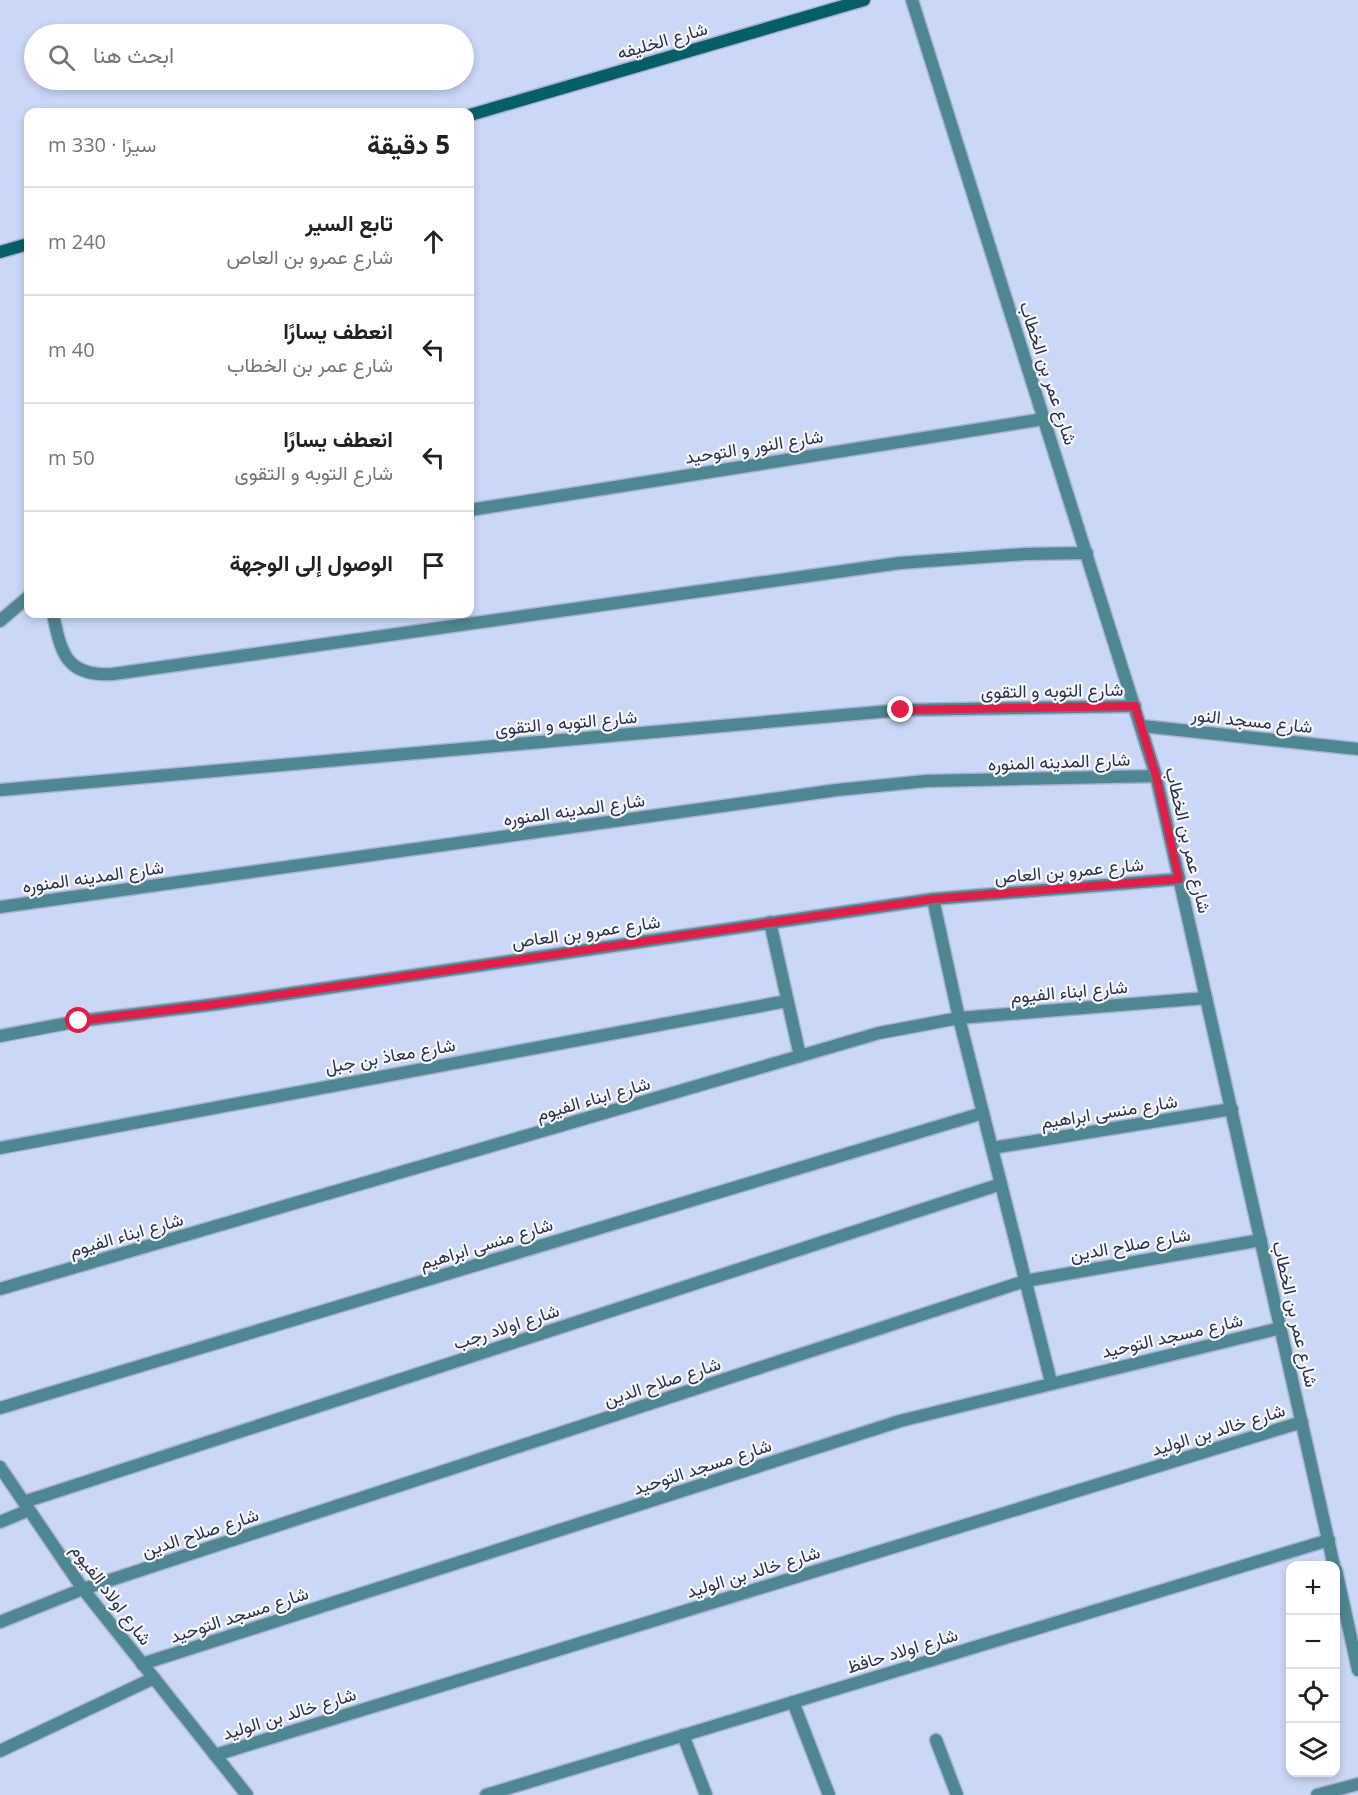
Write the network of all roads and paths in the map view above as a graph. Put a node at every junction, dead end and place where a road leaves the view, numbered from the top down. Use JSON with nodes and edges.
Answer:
{"nodes":[{"id":1,"x":864,"y":0,"type":"edge"},
{"id":2,"x":912,"y":0,"type":"edge"},
{"id":3,"x":474,"y":114,"type":"edge"},
{"id":4,"x":24,"y":245,"type":"edge"},
{"id":5,"x":0,"y":252,"type":"edge"},
{"id":6,"x":1044,"y":419,"type":"junction"},
{"id":7,"x":474,"y":509,"type":"edge"},
{"id":8,"x":1087,"y":553,"type":"junction"},
{"id":9,"x":24,"y":600,"type":"edge"},
{"id":10,"x":53,"y":618,"type":"edge"},
{"id":11,"x":0,"y":621,"type":"edge"},
{"id":12,"x":1135,"y":706,"type":"junction"},
{"id":13,"x":1142,"y":726,"type":"junction"},
{"id":14,"x":1358,"y":749,"type":"edge"},
{"id":15,"x":1156,"y":776,"type":"junction"},
{"id":16,"x":0,"y":790,"type":"edge"},
{"id":17,"x":1179,"y":879,"type":"junction"},
{"id":18,"x":933,"y":899,"type":"junction"},
{"id":19,"x":0,"y":907,"type":"edge"},
{"id":20,"x":770,"y":922,"type":"junction"},
{"id":21,"x":1206,"y":998,"type":"junction"},
{"id":22,"x":787,"y":1001,"type":"junction"},
{"id":23,"x":959,"y":1017,"type":"junction"},
{"id":24,"x":0,"y":1036,"type":"edge"},
{"id":25,"x":800,"y":1056,"type":"junction"},
{"id":26,"x":1232,"y":1109,"type":"junction"},
{"id":27,"x":983,"y":1113,"type":"junction"},
{"id":28,"x":0,"y":1148,"type":"edge"},
{"id":29,"x":992,"y":1148,"type":"junction"},
{"id":30,"x":1001,"y":1184,"type":"junction"},
{"id":31,"x":1261,"y":1239,"type":"junction"},
{"id":32,"x":1025,"y":1281,"type":"junction"},
{"id":33,"x":0,"y":1289,"type":"edge"},
{"id":34,"x":1281,"y":1328,"type":"junction"},
{"id":35,"x":1051,"y":1382,"type":"junction"},
{"id":36,"x":0,"y":1408,"type":"edge"},
{"id":37,"x":1302,"y":1422,"type":"junction"},
{"id":38,"x":0,"y":1467,"type":"edge"},
{"id":39,"x":26,"y":1506,"type":"junction"},
{"id":40,"x":0,"y":1522,"type":"edge"},
{"id":41,"x":1329,"y":1540,"type":"junction"},
{"id":42,"x":1333,"y":1561,"type":"edge"},
{"id":43,"x":82,"y":1589,"type":"junction"},
{"id":44,"x":1340,"y":1592,"type":"edge"},
{"id":45,"x":0,"y":1622,"type":"edge"},
{"id":46,"x":142,"y":1664,"type":"junction"},
{"id":47,"x":1358,"y":1670,"type":"edge"},
{"id":48,"x":154,"y":1678,"type":"junction"},
{"id":49,"x":793,"y":1702,"type":"junction"},
{"id":50,"x":683,"y":1736,"type":"junction"},
{"id":51,"x":936,"y":1740,"type":"dead end"},
{"id":52,"x":0,"y":1751,"type":"edge"},
{"id":53,"x":215,"y":1755,"type":"junction"},
{"id":54,"x":1358,"y":1784,"type":"edge"},
{"id":55,"x":243,"y":1794,"type":"edge"},
{"id":56,"x":486,"y":1795,"type":"edge"},
{"id":57,"x":706,"y":1795,"type":"edge"},
{"id":58,"x":829,"y":1795,"type":"edge"},
{"id":59,"x":957,"y":1795,"type":"edge"},
{"id":60,"x":1317,"y":1795,"type":"edge"}],
"edges":[{"from":1,"to":3,"type":"main road","name":"شارع الخليفه"},
{"from":2,"to":6,"type":"street","name":"شارع عمر بن الخطاب"},
{"from":4,"to":5,"type":"main road"},
{"from":6,"to":7,"type":"street","name":"شارع النور و التوحيد"},
{"from":6,"to":8,"type":"street","name":"شارع عمر بن الخطاب"},
{"from":8,"to":10,"type":"street"},
{"from":8,"to":12,"type":"street","name":"شارع عمر بن الخطاب"},
{"from":9,"to":11,"type":"street"},
{"from":12,"to":13,"type":"street","name":"شارع عمر بن الخطاب"},
{"from":12,"to":16,"type":"street","name":"شارع التوبه و التقوى"},
{"from":13,"to":14,"type":"street","name":"شارع مسجد النور"},
{"from":13,"to":15,"type":"street","name":"شارع عمر بن الخطاب"},
{"from":15,"to":17,"type":"street","name":"شارع عمر بن الخطاب"},
{"from":15,"to":19,"type":"street","name":"شارع المدينه المنوره"},
{"from":17,"to":18,"type":"street","name":"شارع عمرو بن العاص"},
{"from":17,"to":21,"type":"street","name":"شارع عمر بن الخطاب"},
{"from":18,"to":20,"type":"street","name":"شارع عمرو بن العاص"},
{"from":18,"to":23,"type":"street"},
{"from":20,"to":22,"type":"street"},
{"from":20,"to":24,"type":"street","name":"شارع عمرو بن العاص"},
{"from":21,"to":23,"type":"street","name":"شارع ابناء الفيوم"},
{"from":21,"to":26,"type":"street","name":"شارع عمر بن الخطاب"},
{"from":22,"to":25,"type":"street"},
{"from":22,"to":28,"type":"street","name":"شارع معاذ بن جبل"},
{"from":23,"to":25,"type":"street","name":"شارع ابناء الفيوم"},
{"from":23,"to":27,"type":"street"},
{"from":25,"to":33,"type":"street","name":"شارع ابناء الفيوم"},
{"from":26,"to":29,"type":"street","name":"شارع منسى ابراهيم"},
{"from":26,"to":31,"type":"street","name":"شارع عمر بن الخطاب"},
{"from":27,"to":29,"type":"street"},
{"from":27,"to":36,"type":"street","name":"شارع منسى ابراهيم"},
{"from":29,"to":30,"type":"street"},
{"from":30,"to":32,"type":"street"},
{"from":30,"to":39,"type":"street","name":"شارع اولاد رجب"},
{"from":31,"to":32,"type":"street","name":"شارع صلاح الدين"},
{"from":31,"to":34,"type":"street","name":"شارع عمر بن الخطاب"},
{"from":32,"to":35,"type":"street"},
{"from":32,"to":43,"type":"street","name":"شارع صلاح الدين"},
{"from":34,"to":35,"type":"street","name":"شارع مسجد التوحيد"},
{"from":34,"to":37,"type":"street","name":"شارع عمر بن الخطاب"},
{"from":35,"to":46,"type":"street","name":"شارع مسجد التوحيد"},
{"from":37,"to":41,"type":"street","name":"شارع عمر بن الخطاب"},
{"from":37,"to":53,"type":"street","name":"شارع خالد بن الوليد"},
{"from":38,"to":39,"type":"street","name":"شارع اولاد الفيوم"},
{"from":39,"to":40,"type":"street","name":"شارع اولاد رجب"},
{"from":39,"to":43,"type":"street","name":"شارع اولاد الفيوم"},
{"from":41,"to":42,"type":"street","name":"شارع عمر بن الخطاب"},
{"from":41,"to":49,"type":"street","name":"شارع اولاد حافظ"},
{"from":43,"to":45,"type":"street","name":"شارع صلاح الدين"},
{"from":43,"to":46,"type":"street","name":"شارع اولاد الفيوم"},
{"from":44,"to":47,"type":"street"},
{"from":46,"to":48,"type":"street","name":"شارع اولاد الفيوم"},
{"from":48,"to":52,"type":"street"},
{"from":48,"to":53,"type":"street","name":"شارع اولاد الفيوم"},
{"from":49,"to":50,"type":"street","name":"شارع اولاد حافظ"},
{"from":49,"to":58,"type":"street"},
{"from":50,"to":56,"type":"street","name":"شارع اولاد حافظ"},
{"from":50,"to":57,"type":"street"},
{"from":51,"to":59,"type":"street"},
{"from":53,"to":55,"type":"street","name":"شارع اولاد الفيوم"},
{"from":54,"to":60,"type":"street"}]}
